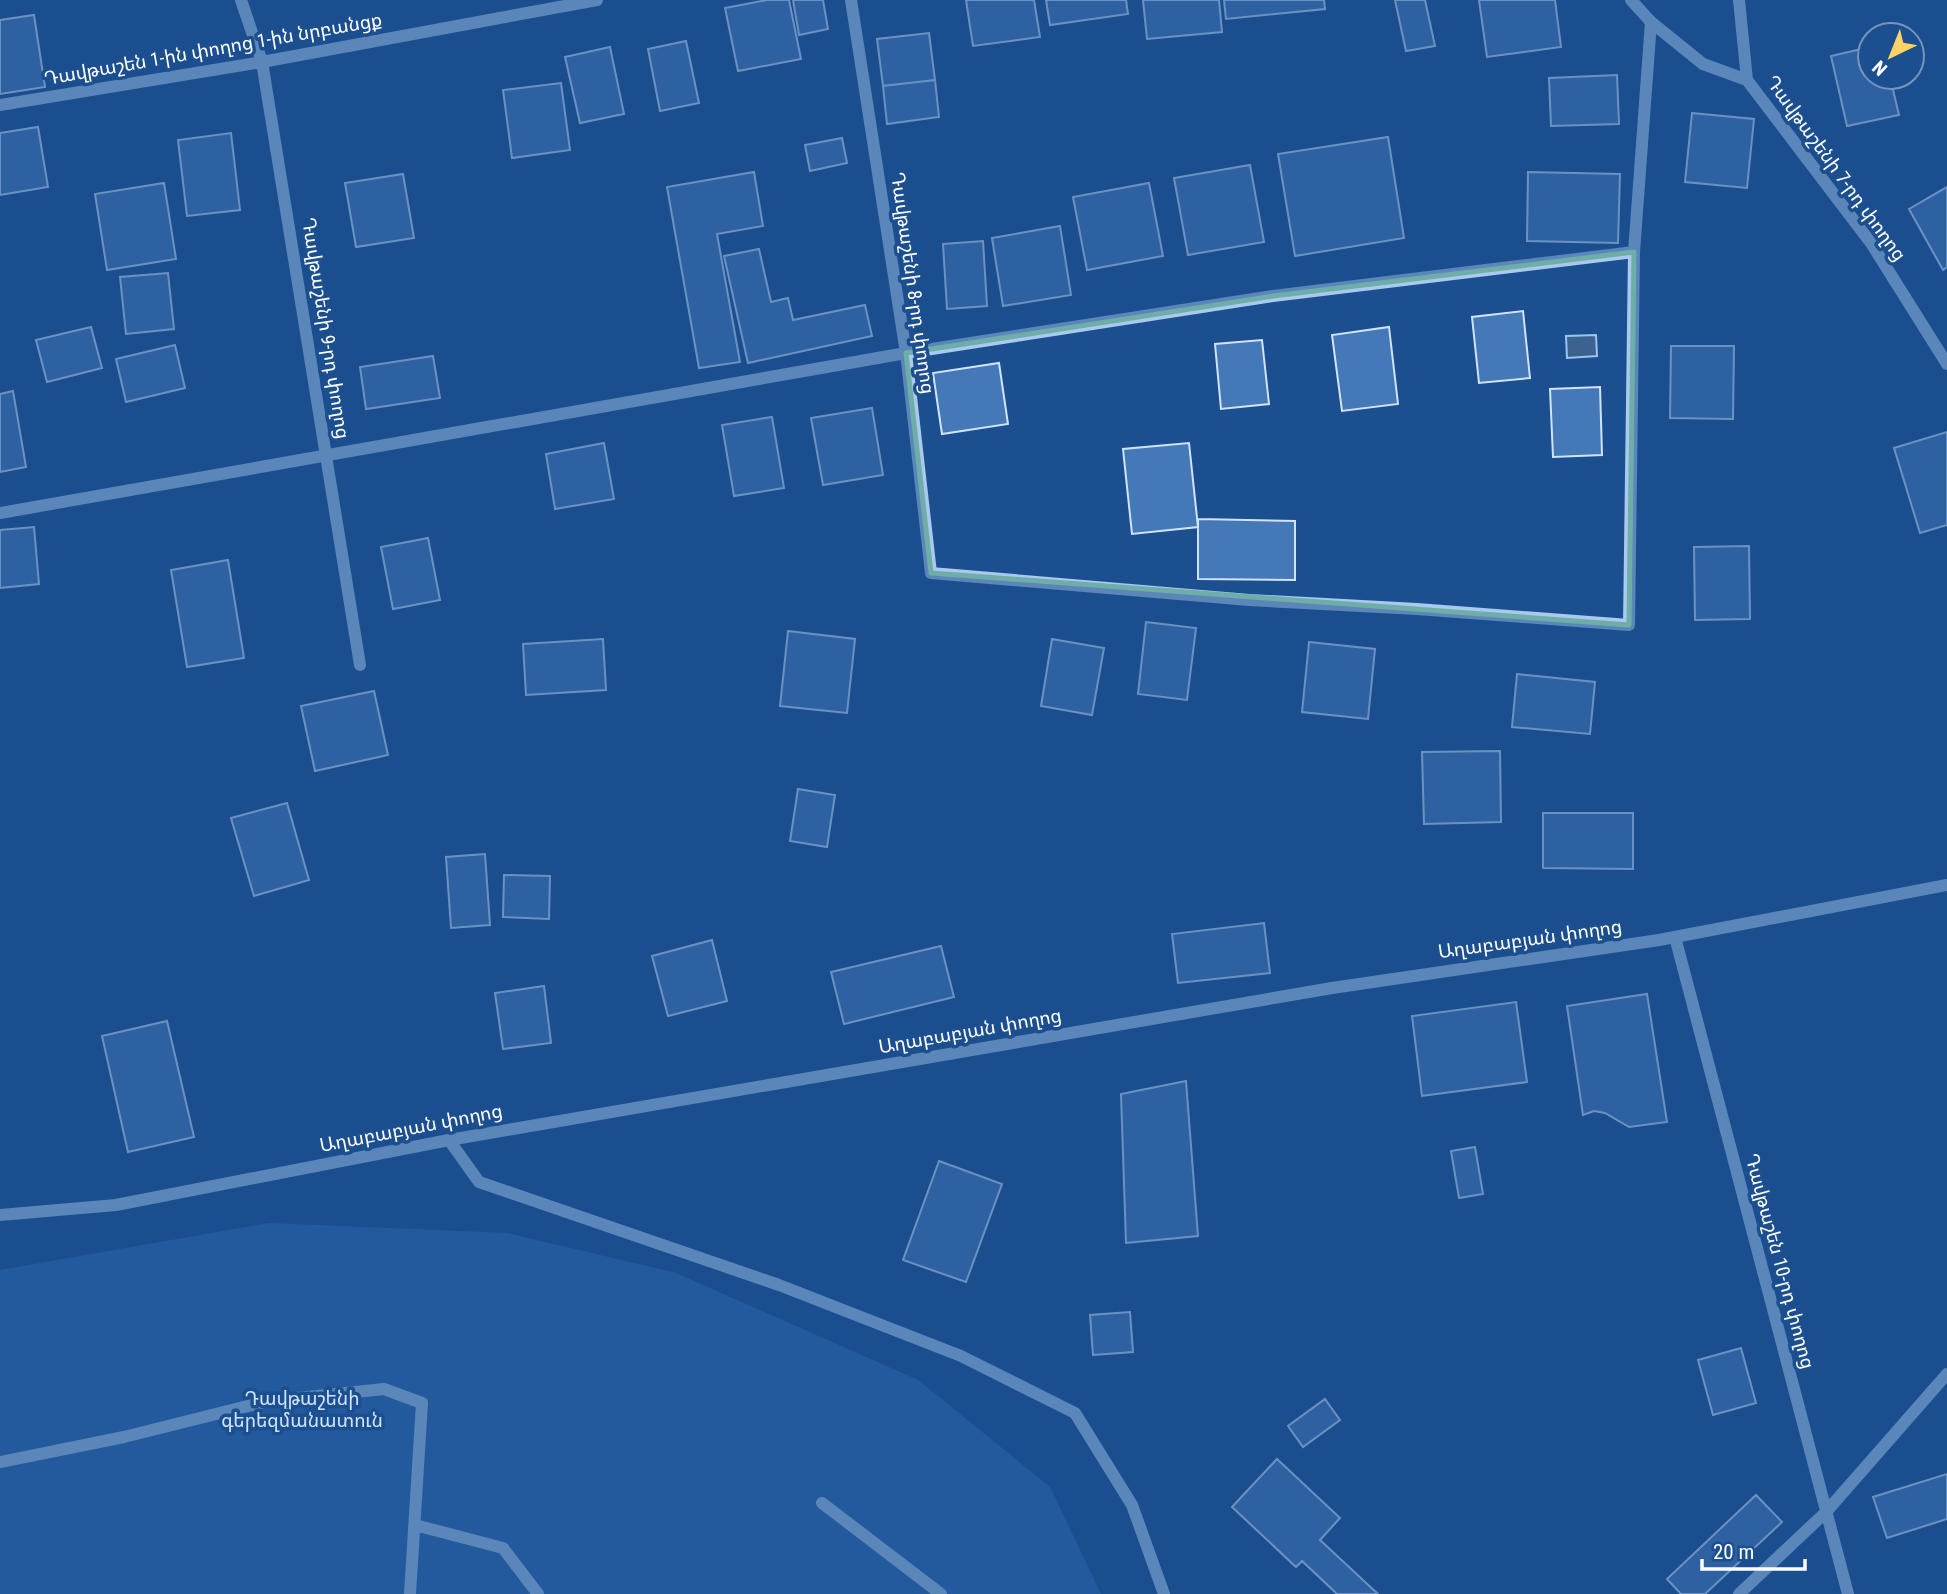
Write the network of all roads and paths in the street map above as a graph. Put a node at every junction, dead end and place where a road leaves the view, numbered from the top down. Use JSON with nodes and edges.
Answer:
{"nodes":[{"id":1,"x":241,"y":0,"type":"edge"},
{"id":2,"x":597,"y":0,"type":"edge"},
{"id":3,"x":850,"y":0,"type":"edge"},
{"id":4,"x":1631,"y":0,"type":"edge"},
{"id":5,"x":1740,"y":0,"type":"edge"},
{"id":6,"x":1651,"y":22,"type":"junction"},
{"id":7,"x":262,"y":62,"type":"junction"},
{"id":8,"x":1748,"y":80,"type":"junction"},
{"id":9,"x":0,"y":105,"type":"edge"},
{"id":10,"x":1634,"y":252,"type":"junction"},
{"id":11,"x":906,"y":353,"type":"junction"},
{"id":12,"x":1947,"y":365,"type":"edge"},
{"id":13,"x":328,"y":457,"type":"junction"},
{"id":14,"x":0,"y":513,"type":"edge"},
{"id":15,"x":360,"y":666,"type":"dead end"},
{"id":16,"x":1947,"y":885,"type":"edge"},
{"id":17,"x":1675,"y":937,"type":"junction"},
{"id":18,"x":449,"y":1140,"type":"junction"},
{"id":19,"x":0,"y":1215,"type":"edge"},
{"id":20,"x":1947,"y":1374,"type":"edge"},
{"id":21,"x":0,"y":1462,"type":"edge"},
{"id":22,"x":822,"y":1503,"type":"dead end"},
{"id":23,"x":1826,"y":1512,"type":"junction"},
{"id":24,"x":415,"y":1525,"type":"junction"},
{"id":25,"x":936,"y":1593,"type":"edge"},
{"id":26,"x":410,"y":1594,"type":"edge"},
{"id":27,"x":538,"y":1594,"type":"edge"},
{"id":28,"x":1164,"y":1594,"type":"edge"},
{"id":29,"x":1739,"y":1594,"type":"edge"},
{"id":30,"x":1848,"y":1594,"type":"edge"}],
"edges":[{"from":1,"to":7,"type":"street","name":"Դավթաշենի 9-րդ փողոց"},
{"from":2,"to":7,"type":"street","name":"Դավթաշեն 1-ին փողոց 1-ին նրբանցք"},
{"from":3,"to":11,"type":"street","name":"Դավթաշենի 8-րդ փողոց"},
{"from":4,"to":6,"type":"street","name":"Դավթաշենի 7-րդ փողոց"},
{"from":5,"to":8,"type":"street"},
{"from":6,"to":8,"type":"street","name":"Դավթաշենի 7-րդ փողոց"},
{"from":6,"to":10,"type":"street"},
{"from":7,"to":9,"type":"street","name":"Դավթաշեն 1-ին փողոց 1-ին նրբանցք"},
{"from":7,"to":13,"type":"street","name":"Դավթաշենի 9-րդ փողոց"},
{"from":8,"to":12,"type":"street","name":"Դավթաշենի 7-րդ փողոց"},
{"from":10,"to":11,"type":"street"},
{"from":10,"to":11,"type":"street","name":"Դավթաշենի 8-րդ փողոց"},
{"from":11,"to":13,"type":"street"},
{"from":13,"to":14,"type":"street"},
{"from":13,"to":15,"type":"street","name":"Դավթաշենի 9-րդ փողոց"},
{"from":16,"to":17,"type":"street","name":"Աղաբաբյան փողոց"},
{"from":17,"to":18,"type":"street","name":"Աղաբաբյան փողոց"},
{"from":17,"to":23,"type":"street","name":"Դավթաշեն 10-րդ փողոց"},
{"from":18,"to":19,"type":"street","name":"Աղաբաբյան փողոց"},
{"from":18,"to":28,"type":"street"},
{"from":20,"to":23,"type":"street"},
{"from":21,"to":24,"type":"street"},
{"from":22,"to":25,"type":"street"},
{"from":23,"to":29,"type":"street"},
{"from":23,"to":30,"type":"street","name":"Դավթաշեն 10-րդ փողոց"},
{"from":24,"to":26,"type":"street"},
{"from":24,"to":27,"type":"street"}]}
